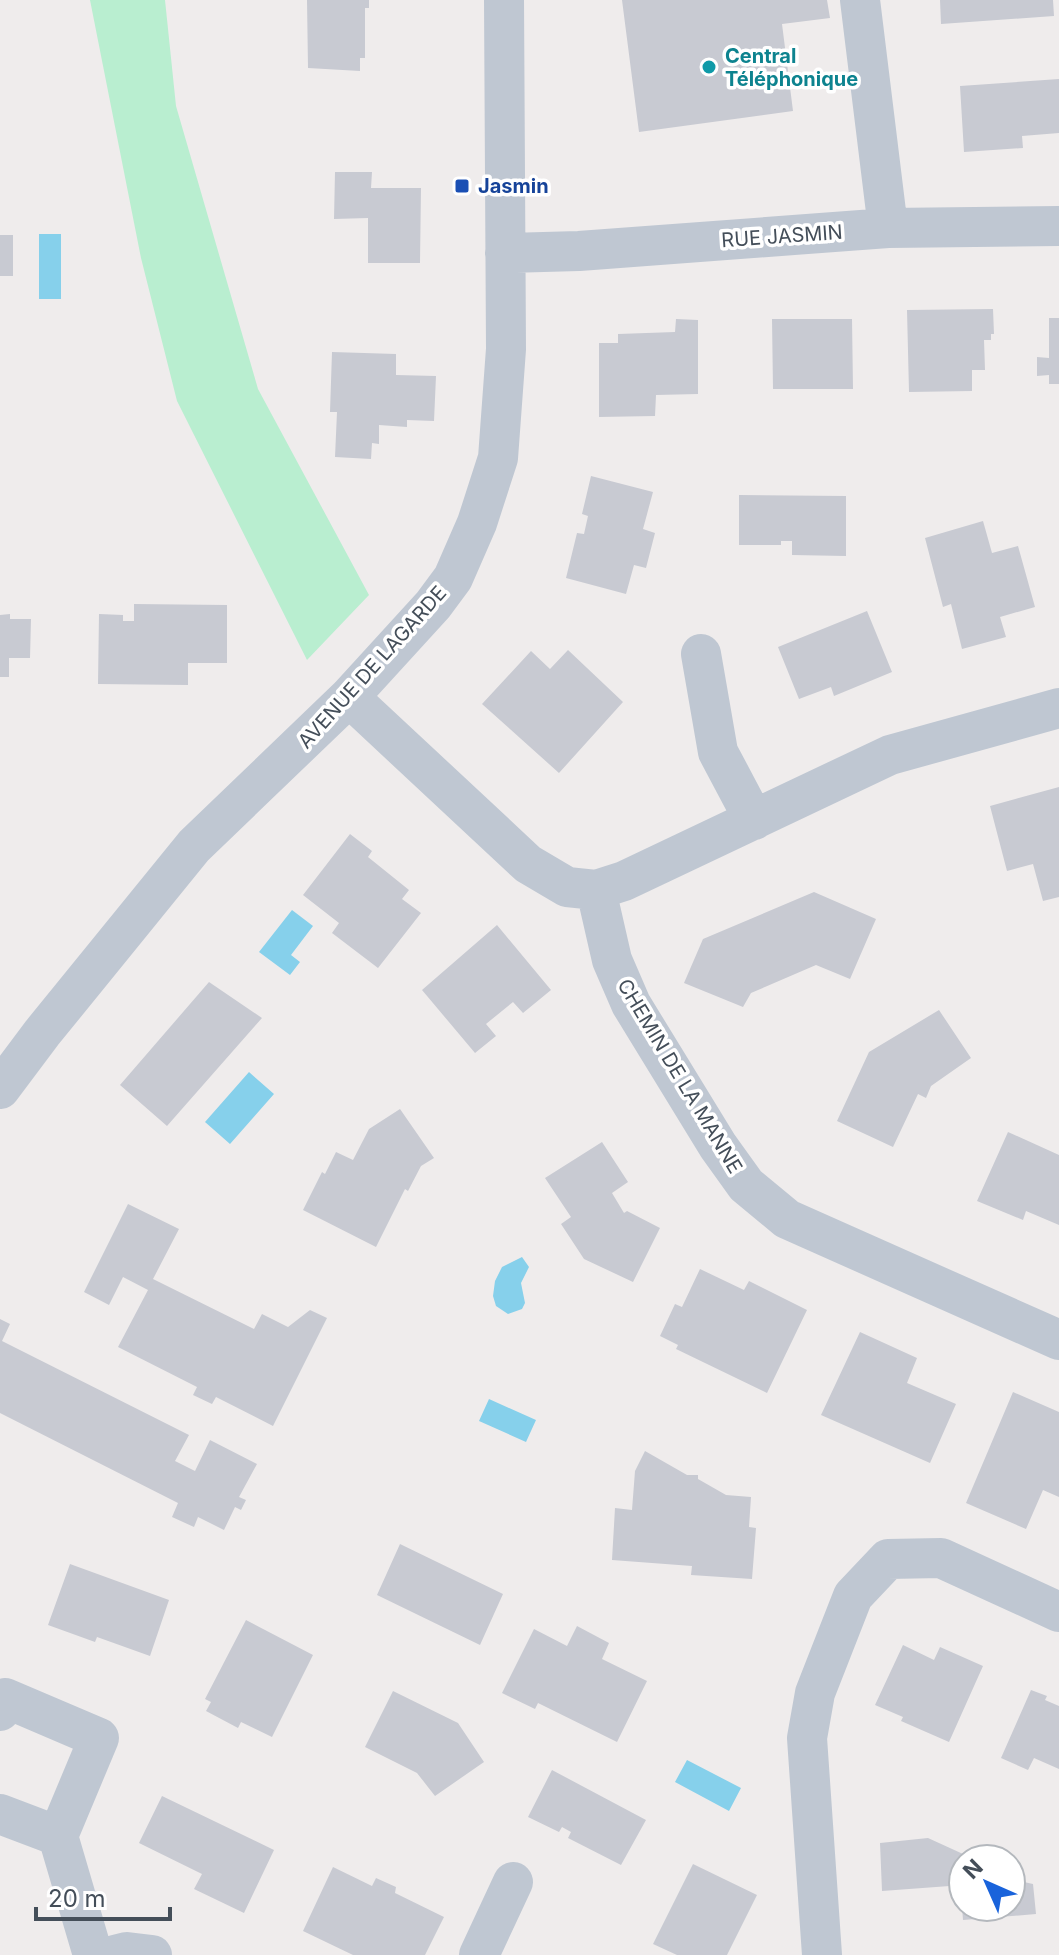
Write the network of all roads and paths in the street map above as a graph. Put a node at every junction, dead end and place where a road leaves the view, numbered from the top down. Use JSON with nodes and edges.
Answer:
{"nodes":[{"id":1,"x":504,"y":0,"type":"edge"},
{"id":2,"x":860,"y":0,"type":"edge"},
{"id":3,"x":1059,"y":226,"type":"edge"},
{"id":4,"x":888,"y":228,"type":"junction"},
{"id":5,"x":505,"y":253,"type":"junction"},
{"id":6,"x":701,"y":654,"type":"dead end"},
{"id":7,"x":349,"y":697,"type":"junction"},
{"id":8,"x":1059,"y":708,"type":"edge"},
{"id":9,"x":754,"y":820,"type":"junction"},
{"id":10,"x":596,"y":890,"type":"junction"},
{"id":11,"x":0,"y":1089,"type":"edge"},
{"id":12,"x":1059,"y":1340,"type":"edge"},
{"id":13,"x":1059,"y":1612,"type":"edge"},
{"id":14,"x":0,"y":1711,"type":"edge"},
{"id":15,"x":0,"y":1814,"type":"edge"},
{"id":16,"x":58,"y":1836,"type":"junction"},
{"id":17,"x":513,"y":1882,"type":"dead end"},
{"id":18,"x":93,"y":1955,"type":"edge"},
{"id":19,"x":115,"y":1955,"type":"edge"},
{"id":20,"x":152,"y":1955,"type":"edge"},
{"id":21,"x":479,"y":1955,"type":"edge"},
{"id":22,"x":822,"y":1955,"type":"edge"}],
"edges":[{"from":1,"to":5,"type":"street","name":"AVENUE DE LAGARDE"},
{"from":2,"to":4,"type":"street"},
{"from":3,"to":4,"type":"street","name":"RUE JASMIN"},
{"from":4,"to":5,"type":"street","name":"RUE JASMIN"},
{"from":5,"to":7,"type":"street","name":"AVENUE DE LAGARDE"},
{"from":6,"to":9,"type":"street"},
{"from":7,"to":10,"type":"street"},
{"from":7,"to":11,"type":"street","name":"AVENUE DE LAGARDE"},
{"from":8,"to":9,"type":"street"},
{"from":9,"to":10,"type":"street"},
{"from":10,"to":12,"type":"street","name":"CHEMIN DE LA MANNE"},
{"from":13,"to":22,"type":"street"},
{"from":14,"to":16,"type":"street"},
{"from":15,"to":16,"type":"street"},
{"from":16,"to":18,"type":"street"},
{"from":17,"to":21,"type":"street"},
{"from":19,"to":20,"type":"street"}]}
